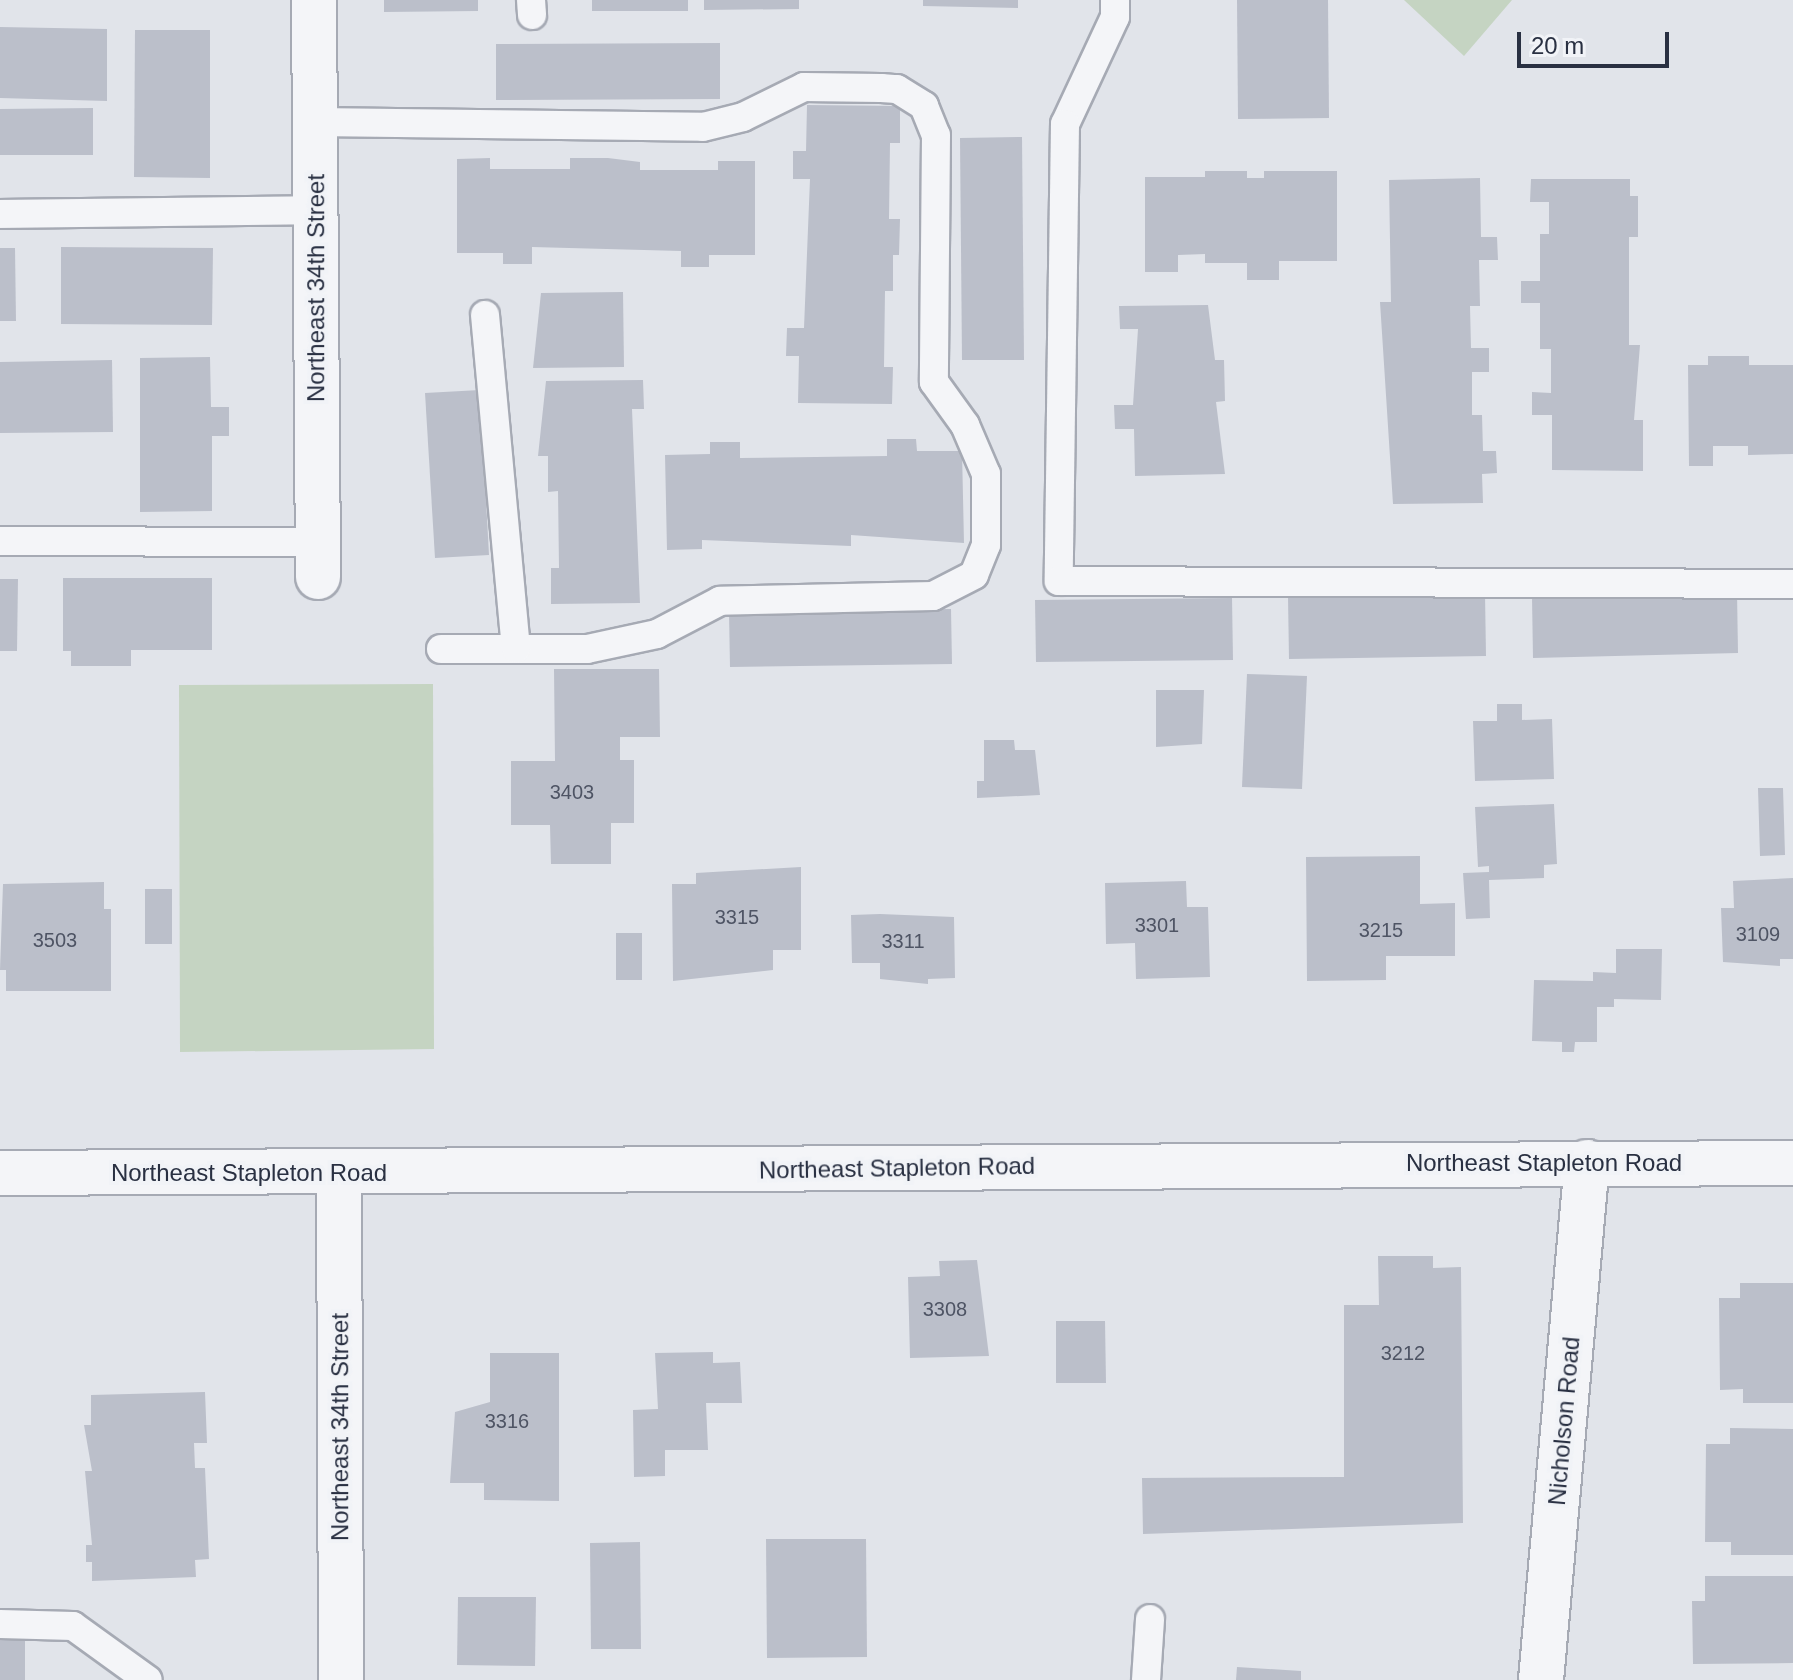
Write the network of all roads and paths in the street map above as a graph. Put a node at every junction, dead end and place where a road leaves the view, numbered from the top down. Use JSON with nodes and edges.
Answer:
{"nodes":[{"id":1,"x":314,"y":0,"type":"edge"},
{"id":2,"x":1115,"y":0,"type":"edge"},
{"id":3,"x":315,"y":122,"type":"junction"},
{"id":4,"x":316,"y":210,"type":"junction"},
{"id":5,"x":0,"y":214,"type":"edge"},
{"id":6,"x":485,"y":315,"type":"dead end"},
{"id":7,"x":0,"y":541,"type":"edge"},
{"id":8,"x":318,"y":560,"type":"joint"},
{"id":9,"x":1793,"y":584,"type":"edge"},
{"id":10,"x":441,"y":649,"type":"dead end"},
{"id":11,"x":516,"y":649,"type":"junction"},
{"id":12,"x":1587,"y":1162,"type":"junction"},
{"id":13,"x":1793,"y":1163,"type":"edge"},
{"id":14,"x":0,"y":1173,"type":"edge"},
{"id":15,"x":339,"y":1174,"type":"junction"},
{"id":16,"x":1150,"y":1619,"type":"dead end"},
{"id":17,"x":0,"y":1624,"type":"edge"},
{"id":18,"x":148,"y":1680,"type":"edge"},
{"id":19,"x":341,"y":1680,"type":"edge"},
{"id":20,"x":1146,"y":1680,"type":"edge"},
{"id":21,"x":1541,"y":1680,"type":"edge"}],
"edges":[{"from":1,"to":3,"type":"street","name":"Northeast 34th Street"},
{"from":2,"to":9,"type":"lane"},
{"from":3,"to":4,"type":"street","name":"Northeast 34th Street"},
{"from":3,"to":11,"type":"lane"},
{"from":4,"to":5,"type":"lane"},
{"from":4,"to":8,"type":"street","name":"Northeast 34th Street"},
{"from":6,"to":11,"type":"lane"},
{"from":7,"to":8,"type":"lane"},
{"from":10,"to":11,"type":"lane"},
{"from":12,"to":13,"type":"street","name":"Northeast Stapleton Road"},
{"from":12,"to":15,"type":"street","name":"Northeast Stapleton Road"},
{"from":12,"to":21,"type":"street","name":"Nicholson Road"},
{"from":14,"to":15,"type":"street","name":"Northeast Stapleton Road"},
{"from":15,"to":19,"type":"street","name":"Northeast 34th Street"},
{"from":16,"to":20,"type":"lane"},
{"from":17,"to":18,"type":"lane"}]}
